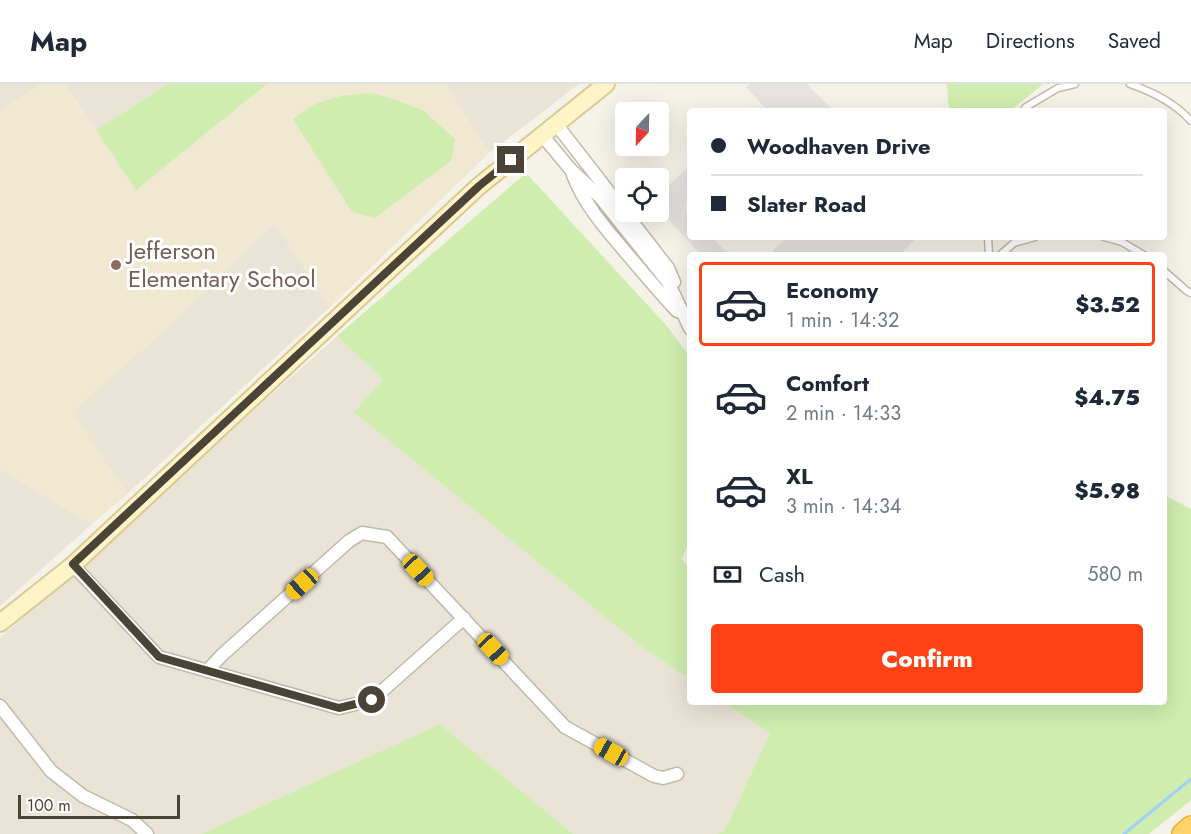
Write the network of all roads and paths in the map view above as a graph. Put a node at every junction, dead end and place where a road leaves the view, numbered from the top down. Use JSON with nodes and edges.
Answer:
{"nodes":[{"id":1,"x":606,"y":84,"type":"edge"},
{"id":2,"x":1075,"y":84,"type":"edge"},
{"id":3,"x":1130,"y":84,"type":"edge"},
{"id":4,"x":1025,"y":108,"type":"edge"},
{"id":5,"x":1191,"y":121,"type":"edge"},
{"id":6,"x":556,"y":124,"type":"junction"},
{"id":7,"x":542,"y":135,"type":"junction"},
{"id":8,"x":1024,"y":240,"type":"edge"},
{"id":9,"x":1115,"y":240,"type":"edge"},
{"id":10,"x":1004,"y":252,"type":"edge"},
{"id":11,"x":1139,"y":252,"type":"edge"},
{"id":12,"x":1167,"y":274,"type":"edge"},
{"id":13,"x":1191,"y":293,"type":"edge"},
{"id":14,"x":687,"y":323,"type":"edge"},
{"id":15,"x":73,"y":564,"type":"junction"},
{"id":16,"x":464,"y":618,"type":"junction"},
{"id":17,"x":0,"y":623,"type":"edge"},
{"id":18,"x":207,"y":671,"type":"junction"},
{"id":19,"x":0,"y":706,"type":"edge"},
{"id":20,"x":677,"y":774,"type":"dead end"},
{"id":21,"x":1191,"y":827,"type":"edge"},
{"id":22,"x":147,"y":834,"type":"edge"},
{"id":23,"x":1183,"y":834,"type":"edge"}],
"edges":[{"from":1,"to":6,"type":"main road"},
{"from":2,"to":4,"type":"lane"},
{"from":3,"to":5,"type":"lane"},
{"from":6,"to":7,"type":"main road"},
{"from":6,"to":14,"type":"street"},
{"from":7,"to":14,"type":"street"},
{"from":7,"to":15,"type":"main road"},
{"from":8,"to":10,"type":"lane"},
{"from":9,"to":11,"type":"lane"},
{"from":12,"to":13,"type":"lane"},
{"from":15,"to":17,"type":"main road"},
{"from":15,"to":18,"type":"street"},
{"from":16,"to":18,"type":"street"},
{"from":16,"to":18,"type":"street"},
{"from":16,"to":20,"type":"street"},
{"from":19,"to":22,"type":"street"},
{"from":21,"to":23,"type":"highway"}]}
